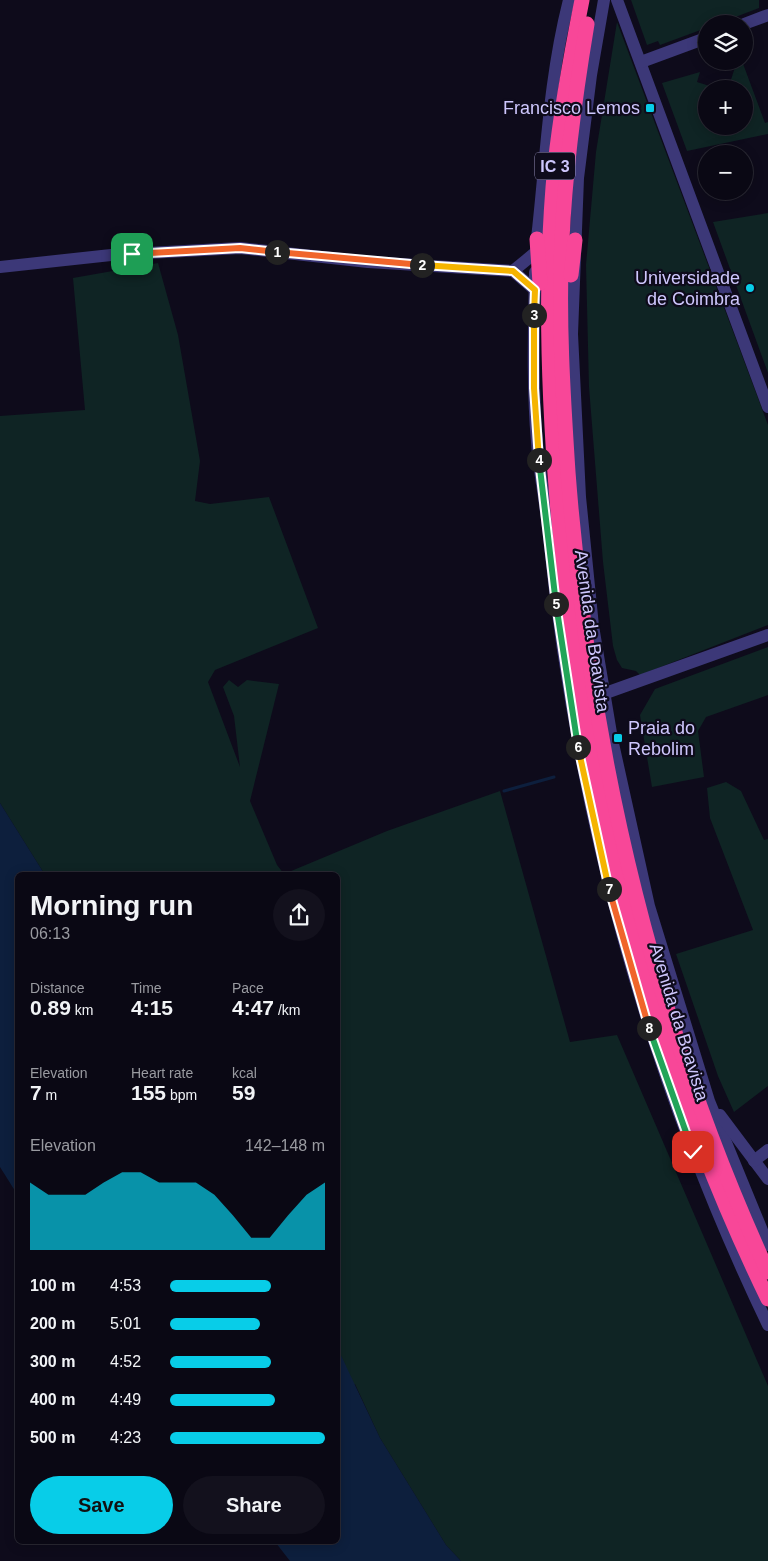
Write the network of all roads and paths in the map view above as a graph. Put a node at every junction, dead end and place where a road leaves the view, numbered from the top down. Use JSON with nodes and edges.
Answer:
{"nodes":[{"id":1,"x":569,"y":0,"type":"edge"},
{"id":2,"x":582,"y":0,"type":"edge"},
{"id":3,"x":591,"y":0,"type":"edge"},
{"id":4,"x":604,"y":0,"type":"edge"},
{"id":5,"x":617,"y":0,"type":"edge"},
{"id":6,"x":768,"y":15,"type":"edge"},
{"id":7,"x":753,"y":21,"type":"edge"},
{"id":8,"x":698,"y":41,"type":"edge"},
{"id":9,"x":641,"y":62,"type":"junction"},
{"id":10,"x":575,"y":240,"type":"junction"},
{"id":11,"x":536,"y":245,"type":"junction"},
{"id":12,"x":0,"y":267,"type":"edge"},
{"id":13,"x":513,"y":271,"type":"junction"},
{"id":14,"x":535,"y":290,"type":"junction"},
{"id":15,"x":555,"y":333,"type":"junction"},
{"id":16,"x":768,"y":407,"type":"edge"},
{"id":17,"x":768,"y":634,"type":"edge"},
{"id":18,"x":603,"y":694,"type":"junction"},
{"id":19,"x":709,"y":1101,"type":"junction"},
{"id":20,"x":768,"y":1150,"type":"edge"},
{"id":21,"x":754,"y":1160,"type":"junction"},
{"id":22,"x":768,"y":1179,"type":"edge"},
{"id":23,"x":768,"y":1245,"type":"edge"},
{"id":24,"x":768,"y":1272,"type":"edge"},
{"id":25,"x":768,"y":1299,"type":"edge"},
{"id":26,"x":768,"y":1324,"type":"edge"}],
"edges":[{"from":1,"to":11,"type":"street","name":"Avenida da Boavista"},
{"from":2,"to":15,"type":"highway","name":"Avenida da Boavista","number":"IC 3"},
{"from":3,"to":15,"type":"highway","name":"Avenida da Boavista","number":"IC 3"},
{"from":4,"to":10,"type":"street","name":"Avenida da Boavista"},
{"from":5,"to":9,"type":"street"},
{"from":6,"to":7,"type":"street"},
{"from":8,"to":9,"type":"street"},
{"from":9,"to":16,"type":"street"},
{"from":10,"to":15,"type":"highway"},
{"from":10,"to":18,"type":"street","name":"Avenida da Boavista"},
{"from":11,"to":13,"type":"street"},
{"from":11,"to":14,"type":"street","name":"Avenida da Boavista"},
{"from":11,"to":15,"type":"highway"},
{"from":12,"to":13,"type":"street"},
{"from":13,"to":14,"type":"street"},
{"from":14,"to":26,"type":"street","name":"Avenida da Boavista"},
{"from":15,"to":24,"type":"highway","name":"Avenida da Boavista","number":"IC 3"},
{"from":15,"to":25,"type":"highway","name":"Avenida da Boavista","number":"IC 3"},
{"from":17,"to":18,"type":"street"},
{"from":18,"to":19,"type":"street","name":"Avenida da Boavista"},
{"from":19,"to":21,"type":"street"},
{"from":19,"to":23,"type":"street","name":"Avenida da Boavista"},
{"from":20,"to":21,"type":"street"},
{"from":21,"to":22,"type":"street"}]}
